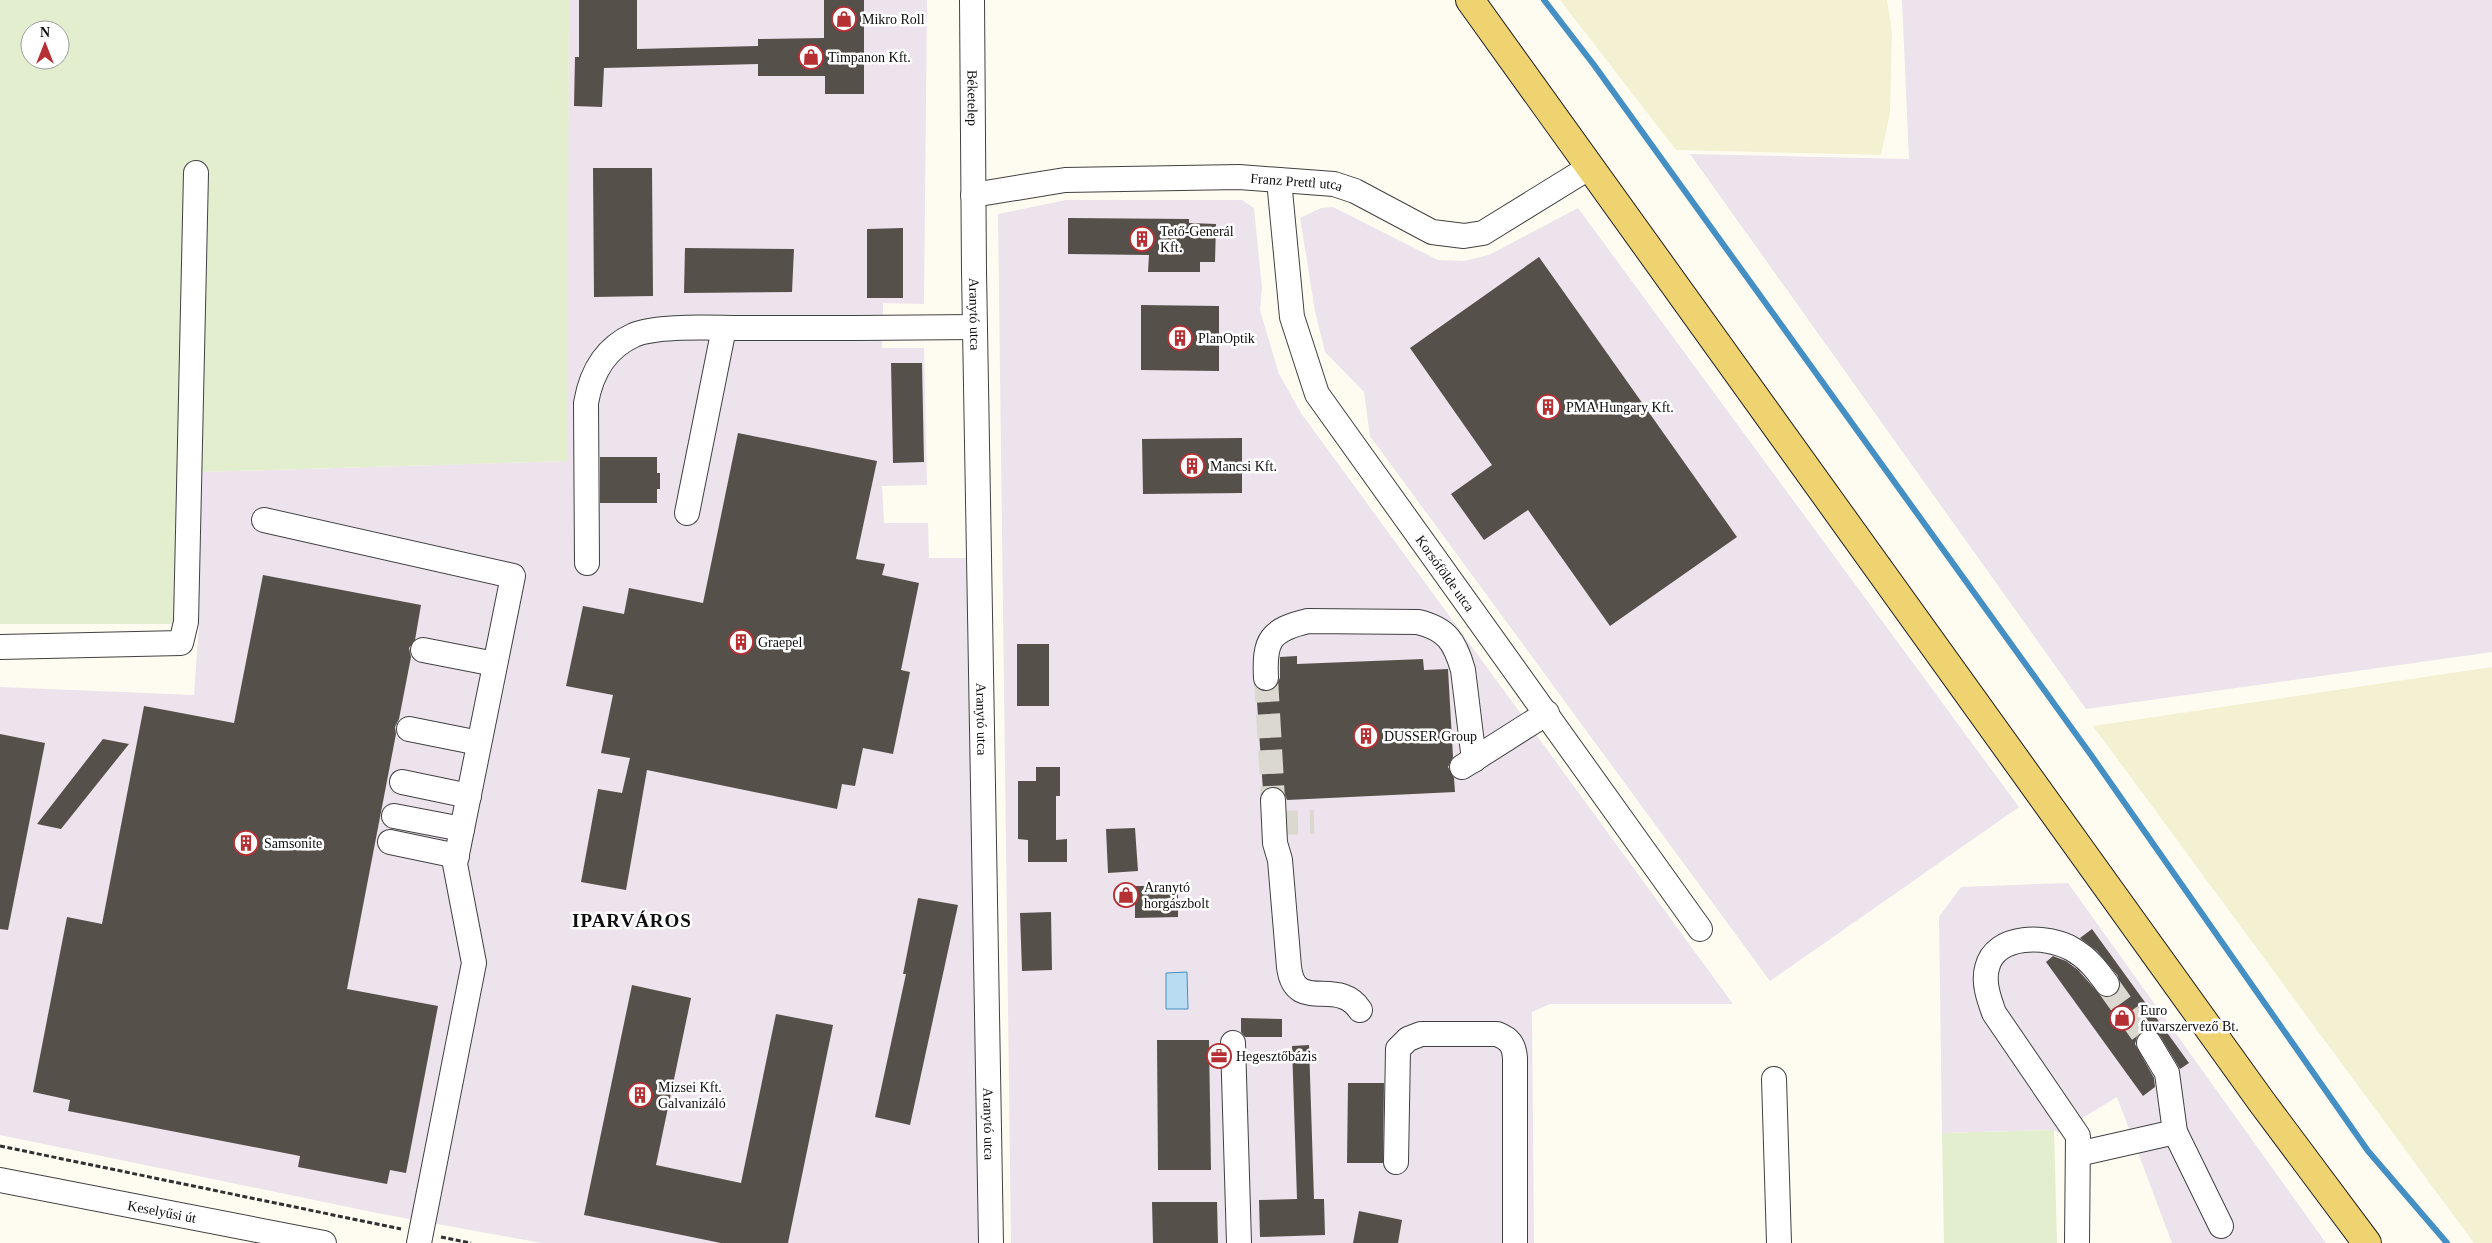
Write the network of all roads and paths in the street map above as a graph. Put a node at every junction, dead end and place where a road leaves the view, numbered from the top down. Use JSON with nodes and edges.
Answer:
{"nodes":[{"id":1,"x":972,"y":0,"type":"edge"},
{"id":2,"x":1470,"y":0,"type":"edge"},
{"id":3,"x":1590,"y":168,"type":"junction"},
{"id":4,"x":196,"y":174,"type":"dead end"},
{"id":5,"x":1279,"y":180,"type":"junction"},
{"id":6,"x":973,"y":195,"type":"junction"},
{"id":7,"x":975,"y":327,"type":"junction"},
{"id":8,"x":724,"y":328,"type":"junction"},
{"id":9,"x":687,"y":513,"type":"dead end"},
{"id":10,"x":264,"y":520,"type":"dead end"},
{"id":11,"x":587,"y":563,"type":"dead end"},
{"id":12,"x":0,"y":647,"type":"edge"},
{"id":13,"x":423,"y":650,"type":"dead end"},
{"id":14,"x":495,"y":664,"type":"junction"},
{"id":15,"x":1266,"y":678,"type":"tunnel mouth"},
{"id":16,"x":1547,"y":713,"type":"junction"},
{"id":17,"x":409,"y":728,"type":"dead end"},
{"id":18,"x":479,"y":744,"type":"junction"},
{"id":19,"x":402,"y":782,"type":"dead end"},
{"id":20,"x":469,"y":796,"type":"junction"},
{"id":21,"x":1272,"y":800,"type":"tunnel mouth"},
{"id":22,"x":394,"y":816,"type":"dead end"},
{"id":23,"x":462,"y":830,"type":"junction"},
{"id":24,"x":390,"y":842,"type":"dead end"},
{"id":25,"x":457,"y":856,"type":"junction"},
{"id":26,"x":1700,"y":929,"type":"dead end"},
{"id":27,"x":2107,"y":984,"type":"tunnel mouth"},
{"id":28,"x":1360,"y":1010,"type":"dead end"},
{"id":29,"x":1233,"y":1043,"type":"dead end"},
{"id":30,"x":2148,"y":1043,"type":"tunnel mouth"},
{"id":31,"x":1774,"y":1079,"type":"dead end"},
{"id":32,"x":2175,"y":1132,"type":"junction"},
{"id":33,"x":0,"y":1146,"type":"edge"},
{"id":34,"x":2078,"y":1154,"type":"junction"},
{"id":35,"x":1396,"y":1162,"type":"dead end"},
{"id":36,"x":0,"y":1180,"type":"edge"},
{"id":37,"x":2221,"y":1226,"type":"dead end"},
{"id":38,"x":420,"y":1238,"type":"edge"},
{"id":39,"x":281,"y":1239,"type":"edge"},
{"id":40,"x":324,"y":1243,"type":"edge"},
{"id":41,"x":472,"y":1243,"type":"edge"},
{"id":42,"x":991,"y":1243,"type":"edge"},
{"id":43,"x":1239,"y":1243,"type":"edge"},
{"id":44,"x":1515,"y":1243,"type":"edge"},
{"id":45,"x":1779,"y":1243,"type":"edge"},
{"id":46,"x":2077,"y":1243,"type":"edge"},
{"id":47,"x":2367,"y":1243,"type":"edge"}],
"edges":[{"from":1,"to":6,"type":"street","name":"Béketelep"},
{"from":2,"to":3,"type":"main road"},
{"from":3,"to":5,"type":"street","name":"Franz Prettl utca"},
{"from":3,"to":47,"type":"main road"},
{"from":4,"to":12,"type":"street"},
{"from":5,"to":6,"type":"street","name":"Franz Prettl utca"},
{"from":5,"to":16,"type":"street","name":"Korsófölde utca"},
{"from":6,"to":7,"type":"street","name":"Aranytó utca"},
{"from":7,"to":8,"type":"street"},
{"from":7,"to":42,"type":"street","name":"Aranytó utca"},
{"from":8,"to":9,"type":"street"},
{"from":8,"to":11,"type":"street"},
{"from":10,"to":14,"type":"street"},
{"from":13,"to":14,"type":"street"},
{"from":14,"to":18,"type":"street"},
{"from":15,"to":16,"type":"street"},
{"from":16,"to":26,"type":"street","name":"Korsófölde utca"},
{"from":17,"to":18,"type":"street"},
{"from":18,"to":20,"type":"street"},
{"from":19,"to":20,"type":"street"},
{"from":20,"to":23,"type":"street"},
{"from":21,"to":28,"type":"street"},
{"from":22,"to":23,"type":"street"},
{"from":23,"to":25,"type":"street"},
{"from":24,"to":25,"type":"street"},
{"from":25,"to":38,"type":"street"},
{"from":27,"to":34,"type":"street"},
{"from":29,"to":43,"type":"street"},
{"from":30,"to":32,"type":"street"},
{"from":31,"to":45,"type":"street"},
{"from":32,"to":34,"type":"street"},
{"from":32,"to":37,"type":"street"},
{"from":33,"to":38,"type":"path"},
{"from":34,"to":46,"type":"street"},
{"from":35,"to":44,"type":"street"},
{"from":36,"to":39,"type":"street","name":"Keselyűsi út"},
{"from":38,"to":41,"type":"path"},
{"from":39,"to":40,"type":"street","name":"Keselyűsi út"}]}
